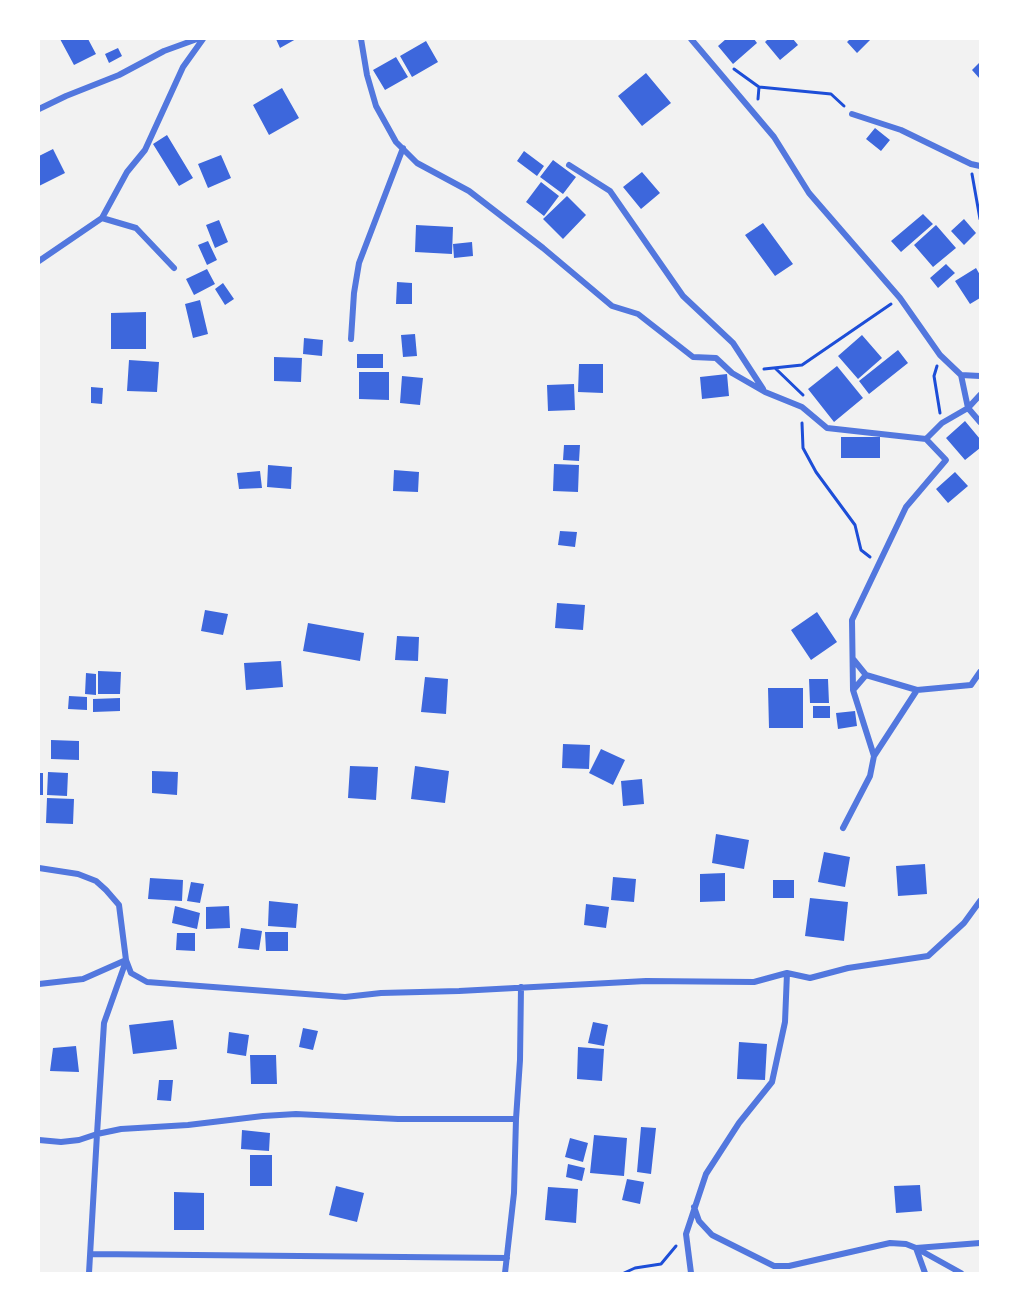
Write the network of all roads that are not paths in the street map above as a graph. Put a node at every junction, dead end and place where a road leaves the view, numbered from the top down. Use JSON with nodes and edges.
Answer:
{"nodes":[{"id":1,"x":197,"y":39,"type":"edge"},
{"id":2,"x":203,"y":39,"type":"edge"},
{"id":3,"x":361,"y":39,"type":"edge"},
{"id":4,"x":691,"y":39,"type":"edge"},
{"id":5,"x":39,"y":109,"type":"edge"},
{"id":6,"x":852,"y":114,"type":"road end"},
{"id":7,"x":403,"y":148,"type":"junction"},
{"id":8,"x":569,"y":165,"type":"dead end"},
{"id":9,"x":980,"y":166,"type":"edge"},
{"id":10,"x":102,"y":218,"type":"junction"},
{"id":11,"x":39,"y":261,"type":"edge"},
{"id":12,"x":174,"y":268,"type":"dead end"},
{"id":13,"x":351,"y":339,"type":"dead end"},
{"id":14,"x":961,"y":375,"type":"junction"},
{"id":15,"x":980,"y":376,"type":"edge"},
{"id":16,"x":765,"y":392,"type":"junction"},
{"id":17,"x":980,"y":395,"type":"edge"},
{"id":18,"x":968,"y":408,"type":"junction"},
{"id":19,"x":980,"y":422,"type":"edge"},
{"id":20,"x":926,"y":439,"type":"junction"},
{"id":21,"x":852,"y":658,"type":"junction"},
{"id":22,"x":980,"y":672,"type":"edge"},
{"id":23,"x":866,"y":675,"type":"junction"},
{"id":24,"x":854,"y":690,"type":"junction"},
{"id":25,"x":916,"y":690,"type":"junction"},
{"id":26,"x":874,"y":756,"type":"junction"},
{"id":27,"x":843,"y":828,"type":"dead end"},
{"id":28,"x":39,"y":868,"type":"edge"},
{"id":29,"x":980,"y":902,"type":"edge"},
{"id":30,"x":126,"y":960,"type":"junction"},
{"id":31,"x":788,"y":973,"type":"junction"},
{"id":32,"x":39,"y":984,"type":"edge"},
{"id":33,"x":521,"y":987,"type":"junction"},
{"id":34,"x":516,"y":1119,"type":"junction"},
{"id":35,"x":97,"y":1134,"type":"junction"},
{"id":36,"x":39,"y":1140,"type":"edge"},
{"id":37,"x":694,"y":1207,"type":"junction"},
{"id":38,"x":980,"y":1243,"type":"edge"},
{"id":39,"x":916,"y":1248,"type":"junction"},
{"id":40,"x":90,"y":1254,"type":"junction"},
{"id":41,"x":507,"y":1258,"type":"junction"},
{"id":42,"x":89,"y":1273,"type":"edge"},
{"id":43,"x":504,"y":1273,"type":"edge"},
{"id":44,"x":691,"y":1273,"type":"edge"},
{"id":45,"x":925,"y":1273,"type":"edge"},
{"id":46,"x":961,"y":1273,"type":"edge"}],
"edges":[{"from":1,"to":5,"type":"street"},
{"from":2,"to":10,"type":"street"},
{"from":3,"to":7,"type":"street"},
{"from":4,"to":14,"type":"street"},
{"from":6,"to":9,"type":"street"},
{"from":7,"to":13,"type":"street"},
{"from":7,"to":16,"type":"street"},
{"from":8,"to":16,"type":"street"},
{"from":10,"to":11,"type":"street"},
{"from":10,"to":12,"type":"street"},
{"from":14,"to":15,"type":"street"},
{"from":14,"to":18,"type":"street"},
{"from":16,"to":20,"type":"street"},
{"from":17,"to":18,"type":"street"},
{"from":18,"to":19,"type":"street"},
{"from":18,"to":20,"type":"street"},
{"from":20,"to":21,"type":"street"},
{"from":21,"to":23,"type":"street"},
{"from":21,"to":24,"type":"street"},
{"from":22,"to":25,"type":"street"},
{"from":23,"to":24,"type":"street"},
{"from":23,"to":25,"type":"street"},
{"from":24,"to":26,"type":"street"},
{"from":25,"to":26,"type":"street"},
{"from":26,"to":27,"type":"street"},
{"from":28,"to":30,"type":"street"},
{"from":29,"to":31,"type":"street"},
{"from":30,"to":32,"type":"street"},
{"from":30,"to":33,"type":"street"},
{"from":30,"to":35,"type":"street"},
{"from":31,"to":33,"type":"street"},
{"from":31,"to":37,"type":"street"},
{"from":33,"to":34,"type":"street"},
{"from":34,"to":35,"type":"street"},
{"from":34,"to":41,"type":"street"},
{"from":35,"to":36,"type":"street"},
{"from":35,"to":40,"type":"street"},
{"from":37,"to":39,"type":"street"},
{"from":37,"to":44,"type":"street"},
{"from":38,"to":39,"type":"street"},
{"from":39,"to":45,"type":"street"},
{"from":39,"to":46,"type":"street"},
{"from":40,"to":41,"type":"street"},
{"from":40,"to":42,"type":"street"},
{"from":41,"to":43,"type":"street"}]}
